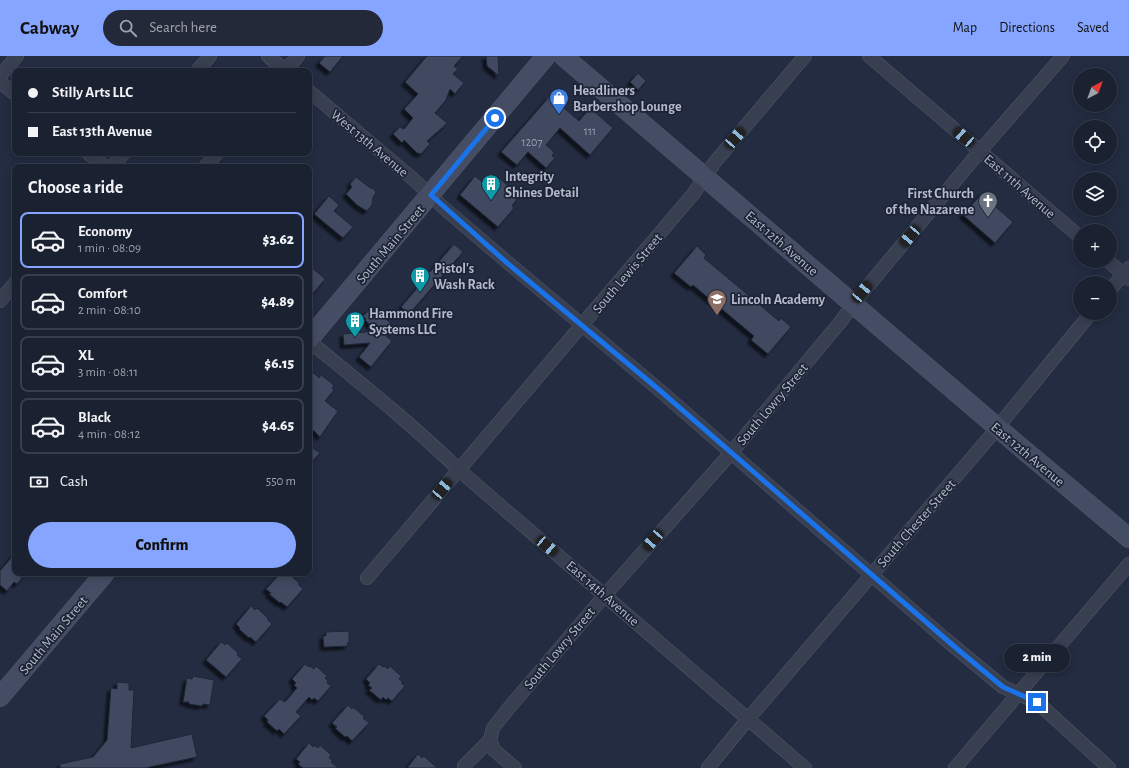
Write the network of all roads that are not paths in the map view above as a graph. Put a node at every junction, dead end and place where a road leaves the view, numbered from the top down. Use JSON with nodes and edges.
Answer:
{"nodes":[{"id":1,"x":17,"y":56,"type":"edge"},
{"id":2,"x":210,"y":56,"type":"edge"},
{"id":3,"x":268,"y":56,"type":"edge"},
{"id":4,"x":298,"y":56,"type":"edge"},
{"id":5,"x":546,"y":56,"type":"edge"},
{"id":6,"x":563,"y":56,"type":"edge"},
{"id":7,"x":805,"y":56,"type":"edge"},
{"id":8,"x":869,"y":56,"type":"edge"},
{"id":9,"x":1062,"y":56,"type":"edge"},
{"id":10,"x":200,"y":68,"type":"edge"},
{"id":11,"x":282,"y":68,"type":"edge"},
{"id":12,"x":288,"y":68,"type":"edge"},
{"id":13,"x":0,"y":76,"type":"edge"},
{"id":14,"x":0,"y":82,"type":"edge"},
{"id":15,"x":12,"y":92,"type":"edge"},
{"id":16,"x":312,"y":93,"type":"edge"},
{"id":17,"x":980,"y":151,"type":"junction"},
{"id":18,"x":92,"y":156,"type":"edge"},
{"id":19,"x":121,"y":156,"type":"edge"},
{"id":20,"x":215,"y":156,"type":"edge"},
{"id":21,"x":101,"y":164,"type":"edge"},
{"id":22,"x":114,"y":164,"type":"edge"},
{"id":23,"x":208,"y":164,"type":"edge"},
{"id":24,"x":705,"y":176,"type":"junction"},
{"id":25,"x":431,"y":195,"type":"junction"},
{"id":26,"x":1073,"y":231,"type":"edge"},
{"id":27,"x":1117,"y":267,"type":"edge"},
{"id":28,"x":1127,"y":274,"type":"edge"},
{"id":29,"x":1117,"y":283,"type":"edge"},
{"id":30,"x":12,"y":287,"type":"edge"},
{"id":31,"x":0,"y":301,"type":"edge"},
{"id":32,"x":853,"y":304,"type":"junction"},
{"id":33,"x":1086,"y":320,"type":"edge"},
{"id":34,"x":582,"y":326,"type":"junction"},
{"id":35,"x":312,"y":336,"type":"edge"},
{"id":36,"x":312,"y":343,"type":"edge"},
{"id":37,"x":997,"y":428,"type":"junction"},
{"id":38,"x":731,"y":453,"type":"junction"},
{"id":39,"x":459,"y":470,"type":"junction"},
{"id":40,"x":1129,"y":538,"type":"edge"},
{"id":41,"x":1129,"y":564,"type":"edge"},
{"id":42,"x":872,"y":575,"type":"junction"},
{"id":43,"x":102,"y":576,"type":"edge"},
{"id":44,"x":367,"y":578,"type":"dead end"},
{"id":45,"x":605,"y":595,"type":"junction"},
{"id":46,"x":1019,"y":694,"type":"junction"},
{"id":47,"x":0,"y":697,"type":"edge"},
{"id":48,"x":748,"y":719,"type":"junction"},
{"id":49,"x":490,"y":740,"type":"junction"},
{"id":50,"x":464,"y":766,"type":"dead end"},
{"id":51,"x":515,"y":768,"type":"edge"},
{"id":52,"x":708,"y":768,"type":"edge"},
{"id":53,"x":805,"y":768,"type":"edge"},
{"id":54,"x":956,"y":768,"type":"edge"},
{"id":55,"x":1109,"y":768,"type":"edge"}],
"edges":[{"from":1,"to":13,"type":"street"},
{"from":2,"to":10,"type":"street"},
{"from":3,"to":11,"type":"street"},
{"from":4,"to":12,"type":"street"},
{"from":5,"to":25,"type":"main road","name":"South Main Street"},
{"from":6,"to":24,"type":"main road","name":"East 12th Avenue"},
{"from":7,"to":24,"type":"street","name":"South Lewis Street"},
{"from":8,"to":17,"type":"street","name":"East 11th Avenue"},
{"from":9,"to":17,"type":"street","name":"South Lowry Street"},
{"from":14,"to":15,"type":"street"},
{"from":16,"to":25,"type":"street","name":"West 13th Avenue"},
{"from":17,"to":26,"type":"street","name":"East 11th Avenue"},
{"from":17,"to":32,"type":"street","name":"South Lowry Street"},
{"from":18,"to":21,"type":"street"},
{"from":19,"to":22,"type":"street"},
{"from":20,"to":23,"type":"street"},
{"from":24,"to":32,"type":"main road","name":"East 12th Avenue"},
{"from":24,"to":34,"type":"street","name":"South Lewis Street"},
{"from":25,"to":34,"type":"street","name":"West 13th Avenue"},
{"from":25,"to":35,"type":"main road","name":"South Main Street"},
{"from":27,"to":28,"type":"street"},
{"from":28,"to":29,"type":"street"},
{"from":30,"to":31,"type":"street"},
{"from":32,"to":37,"type":"main road","name":"East 12th Avenue"},
{"from":32,"to":38,"type":"street","name":"South Lowry Street"},
{"from":33,"to":37,"type":"street","name":"South Chester Street"},
{"from":34,"to":38,"type":"street","name":"West 13th Avenue"},
{"from":34,"to":39,"type":"street","name":"South Lewis Street"},
{"from":36,"to":39,"type":"street","name":"East 14th Avenue"},
{"from":37,"to":40,"type":"main road","name":"East 12th Avenue"},
{"from":37,"to":42,"type":"street","name":"South Chester Street"},
{"from":38,"to":42,"type":"street","name":"West 13th Avenue"},
{"from":38,"to":45,"type":"street","name":"South Lowry Street"},
{"from":39,"to":44,"type":"street","name":"South Lewis Street"},
{"from":39,"to":45,"type":"street","name":"East 14th Avenue"},
{"from":41,"to":46,"type":"street"},
{"from":42,"to":46,"type":"street","name":"West 13th Avenue"},
{"from":42,"to":48,"type":"street","name":"South Chester Street"},
{"from":43,"to":47,"type":"main road","name":"South Main Street"},
{"from":45,"to":48,"type":"street","name":"East 14th Avenue"},
{"from":45,"to":49,"type":"street","name":"South Lowry Street"},
{"from":46,"to":54,"type":"street"},
{"from":46,"to":55,"type":"street","name":"West 13th Avenue"},
{"from":48,"to":52,"type":"street","name":"South Chester Street"},
{"from":48,"to":53,"type":"street","name":"East 14th Avenue"},
{"from":49,"to":50,"type":"street","name":"South Lowry Street"},
{"from":49,"to":51,"type":"street"}]}
